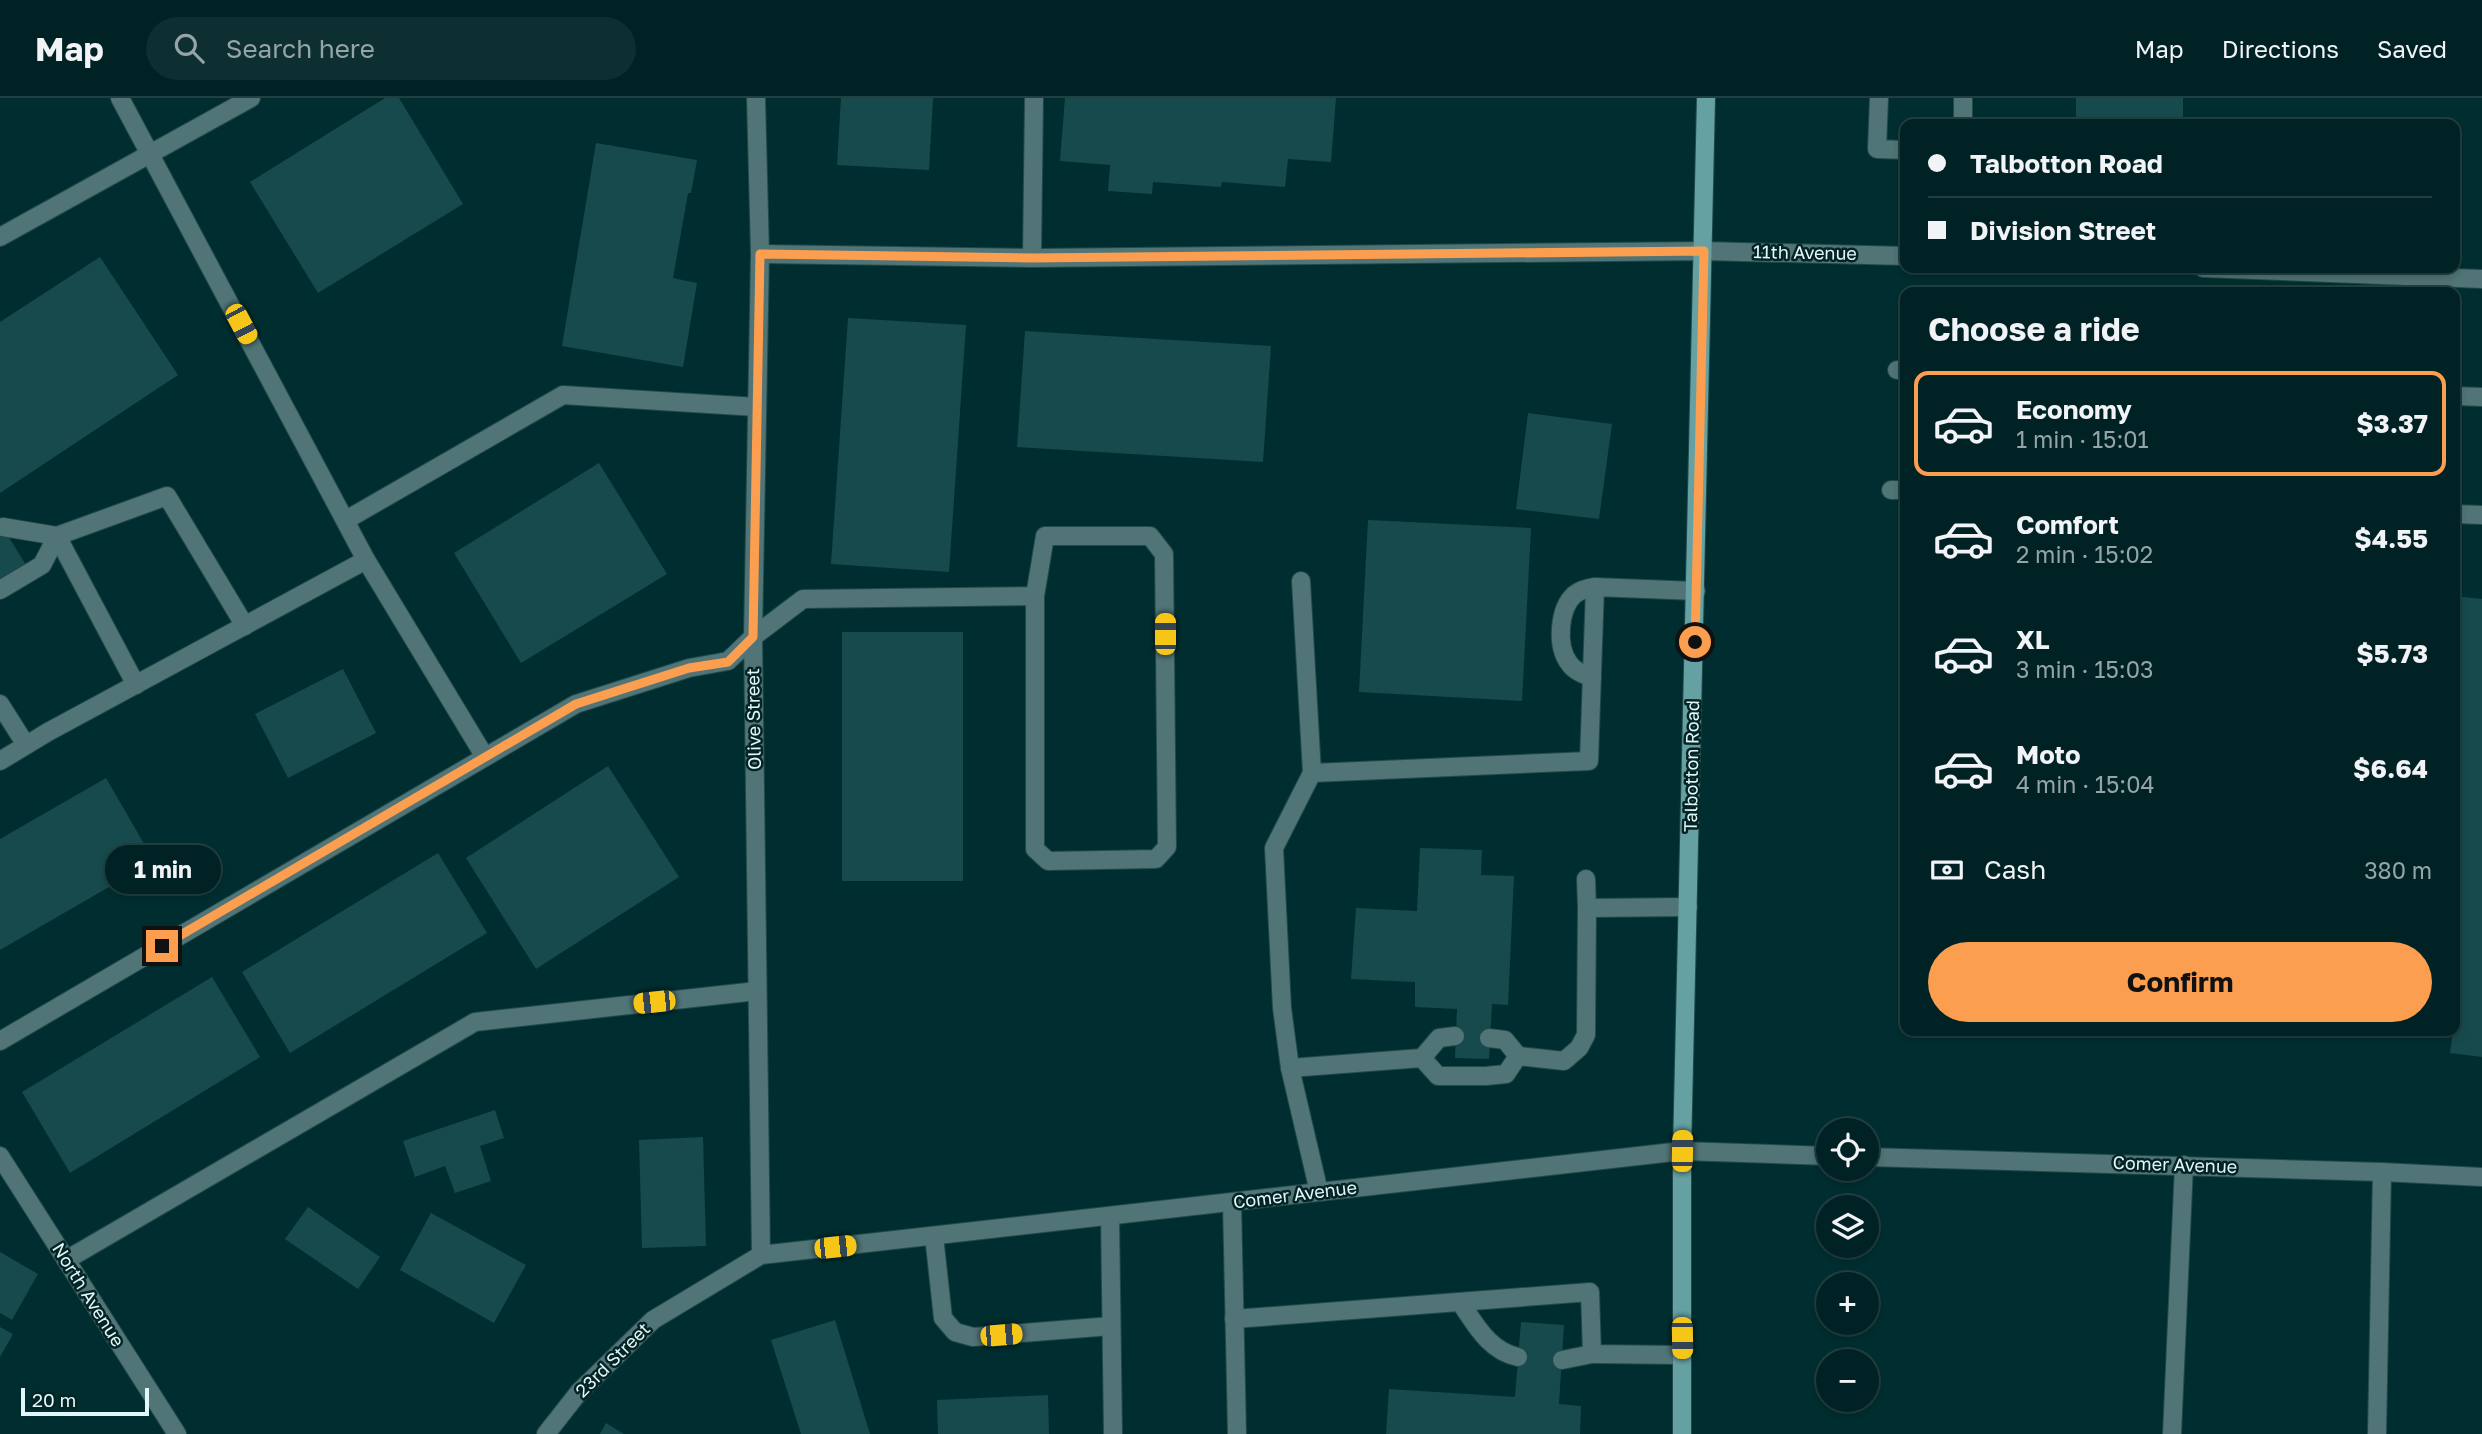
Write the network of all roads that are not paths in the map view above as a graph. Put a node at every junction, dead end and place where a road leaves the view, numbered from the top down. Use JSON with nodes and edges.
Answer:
{"nodes":[{"id":1,"x":120,"y":98,"type":"edge"},
{"id":2,"x":251,"y":98,"type":"edge"},
{"id":3,"x":755,"y":98,"type":"edge"},
{"id":4,"x":1034,"y":98,"type":"edge"},
{"id":5,"x":1706,"y":98,"type":"edge"},
{"id":6,"x":1879,"y":98,"type":"edge"},
{"id":7,"x":1963,"y":98,"type":"edge"},
{"id":8,"x":1962,"y":119,"type":"edge"},
{"id":9,"x":1900,"y":150,"type":"edge"},
{"id":10,"x":149,"y":153,"type":"junction"},
{"id":11,"x":0,"y":237,"type":"edge"},
{"id":12,"x":1704,"y":251,"type":"junction"},
{"id":13,"x":760,"y":254,"type":"junction"},
{"id":14,"x":1900,"y":256,"type":"edge"},
{"id":15,"x":1032,"y":258,"type":"junction"},
{"id":16,"x":2330,"y":273,"type":"edge"},
{"id":17,"x":2482,"y":279,"type":"edge"},
{"id":18,"x":2460,"y":396,"type":"edge"},
{"id":19,"x":2482,"y":397,"type":"edge"},
{"id":20,"x":757,"y":407,"type":"junction"},
{"id":21,"x":2460,"y":514,"type":"edge"},
{"id":22,"x":2482,"y":515,"type":"edge"},
{"id":23,"x":345,"y":520,"type":"junction"},
{"id":24,"x":3,"y":527,"type":"dead end"},
{"id":25,"x":57,"y":536,"type":"junction"},
{"id":26,"x":366,"y":560,"type":"junction"},
{"id":27,"x":1301,"y":582,"type":"dead end"},
{"id":28,"x":1595,"y":587,"type":"junction"},
{"id":29,"x":0,"y":590,"type":"edge"},
{"id":30,"x":1696,"y":591,"type":"junction"},
{"id":31,"x":1035,"y":596,"type":"junction"},
{"id":32,"x":245,"y":626,"type":"junction"},
{"id":33,"x":753,"y":637,"type":"junction"},
{"id":34,"x":1592,"y":678,"type":"junction"},
{"id":35,"x":136,"y":684,"type":"junction"},
{"id":36,"x":0,"y":704,"type":"edge"},
{"id":37,"x":26,"y":746,"type":"junction"},
{"id":38,"x":485,"y":757,"type":"junction"},
{"id":39,"x":0,"y":761,"type":"edge"},
{"id":40,"x":1312,"y":773,"type":"junction"},
{"id":41,"x":1586,"y":879,"type":"dead end"},
{"id":42,"x":1688,"y":907,"type":"junction"},
{"id":43,"x":1587,"y":908,"type":"junction"},
{"id":44,"x":757,"y":991,"type":"junction"},
{"id":45,"x":1455,"y":1036,"type":"dead end"},
{"id":46,"x":1489,"y":1038,"type":"dead end"},
{"id":47,"x":0,"y":1041,"type":"edge"},
{"id":48,"x":1518,"y":1056,"type":"junction"},
{"id":49,"x":1422,"y":1058,"type":"junction"},
{"id":50,"x":1290,"y":1068,"type":"junction"},
{"id":51,"x":1682,"y":1151,"type":"junction"},
{"id":52,"x":0,"y":1156,"type":"edge"},
{"id":53,"x":1816,"y":1156,"type":"edge"},
{"id":54,"x":1879,"y":1157,"type":"edge"},
{"id":55,"x":2184,"y":1166,"type":"junction"},
{"id":56,"x":2382,"y":1172,"type":"junction"},
{"id":57,"x":2482,"y":1177,"type":"edge"},
{"id":58,"x":1319,"y":1192,"type":"junction"},
{"id":59,"x":1231,"y":1202,"type":"junction"},
{"id":60,"x":1110,"y":1216,"type":"junction"},
{"id":61,"x":934,"y":1236,"type":"junction"},
{"id":62,"x":761,"y":1255,"type":"junction"},
{"id":63,"x":66,"y":1260,"type":"junction"},
{"id":64,"x":1460,"y":1302,"type":"junction"},
{"id":65,"x":1234,"y":1319,"type":"junction"},
{"id":66,"x":1111,"y":1326,"type":"junction"},
{"id":67,"x":1592,"y":1354,"type":"junction"},
{"id":68,"x":1682,"y":1355,"type":"junction"},
{"id":69,"x":1518,"y":1357,"type":"dead end"},
{"id":70,"x":1562,"y":1360,"type":"dead end"},
{"id":71,"x":177,"y":1434,"type":"edge"},
{"id":72,"x":546,"y":1434,"type":"edge"},
{"id":73,"x":1113,"y":1434,"type":"edge"},
{"id":74,"x":1237,"y":1434,"type":"edge"},
{"id":75,"x":1682,"y":1434,"type":"edge"},
{"id":76,"x":2172,"y":1434,"type":"edge"},
{"id":77,"x":2377,"y":1434,"type":"edge"}],
"edges":[{"from":1,"to":10,"type":"street"},
{"from":2,"to":10,"type":"street"},
{"from":3,"to":13,"type":"street","name":"Olive Street"},
{"from":4,"to":15,"type":"street"},
{"from":5,"to":12,"type":"main road","name":"Talbotton Road"},
{"from":6,"to":9,"type":"street"},
{"from":7,"to":8,"type":"street"},
{"from":10,"to":11,"type":"street"},
{"from":10,"to":23,"type":"street"},
{"from":12,"to":14,"type":"street","name":"11th Avenue"},
{"from":12,"to":15,"type":"street","name":"11th Avenue"},
{"from":12,"to":30,"type":"main road","name":"Talbotton Road"},
{"from":13,"to":15,"type":"street","name":"11th Avenue"},
{"from":13,"to":20,"type":"street","name":"Olive Street"},
{"from":16,"to":17,"type":"street"},
{"from":18,"to":19,"type":"street"},
{"from":20,"to":23,"type":"street"},
{"from":20,"to":33,"type":"street","name":"Olive Street"},
{"from":21,"to":22,"type":"street"},
{"from":23,"to":26,"type":"street"},
{"from":24,"to":25,"type":"street"},
{"from":25,"to":29,"type":"street"},
{"from":25,"to":32,"type":"street"},
{"from":25,"to":35,"type":"street"},
{"from":26,"to":32,"type":"street"},
{"from":26,"to":38,"type":"street"},
{"from":27,"to":40,"type":"street"},
{"from":28,"to":30,"type":"street"},
{"from":28,"to":34,"type":"street"},
{"from":28,"to":34,"type":"street"},
{"from":30,"to":42,"type":"main road","name":"Talbotton Road"},
{"from":31,"to":31,"type":"street"},
{"from":31,"to":33,"type":"street"},
{"from":32,"to":35,"type":"street"},
{"from":33,"to":38,"type":"street"},
{"from":33,"to":44,"type":"street","name":"Olive Street"},
{"from":34,"to":40,"type":"street"},
{"from":35,"to":37,"type":"street"},
{"from":36,"to":37,"type":"street"},
{"from":37,"to":39,"type":"street"},
{"from":38,"to":47,"type":"street"},
{"from":40,"to":50,"type":"street"},
{"from":41,"to":43,"type":"street"},
{"from":42,"to":43,"type":"street"},
{"from":42,"to":51,"type":"main road","name":"Talbotton Road"},
{"from":43,"to":48,"type":"street"},
{"from":44,"to":62,"type":"street","name":"Olive Street"},
{"from":44,"to":63,"type":"street"},
{"from":45,"to":49,"type":"street"},
{"from":46,"to":48,"type":"street"},
{"from":48,"to":49,"type":"street"},
{"from":49,"to":50,"type":"street"},
{"from":50,"to":58,"type":"street"},
{"from":51,"to":53,"type":"street","name":"Comer Avenue"},
{"from":51,"to":58,"type":"street","name":"Comer Avenue"},
{"from":51,"to":68,"type":"main road","name":"Talbotton Road"},
{"from":52,"to":63,"type":"street","name":"North Avenue"},
{"from":54,"to":55,"type":"street","name":"Comer Avenue"},
{"from":55,"to":56,"type":"street","name":"Comer Avenue"},
{"from":55,"to":76,"type":"street"},
{"from":56,"to":57,"type":"street","name":"Comer Avenue"},
{"from":56,"to":77,"type":"street"},
{"from":58,"to":59,"type":"street","name":"Comer Avenue"},
{"from":59,"to":60,"type":"street","name":"Comer Avenue"},
{"from":59,"to":65,"type":"street"},
{"from":60,"to":61,"type":"street","name":"Comer Avenue"},
{"from":60,"to":66,"type":"street"},
{"from":61,"to":62,"type":"street","name":"Comer Avenue"},
{"from":61,"to":66,"type":"street"},
{"from":62,"to":72,"type":"street","name":"23rd Street"},
{"from":63,"to":71,"type":"street","name":"North Avenue"},
{"from":64,"to":65,"type":"street"},
{"from":64,"to":67,"type":"street"},
{"from":64,"to":69,"type":"street"},
{"from":65,"to":74,"type":"street"},
{"from":66,"to":73,"type":"street"},
{"from":67,"to":68,"type":"street"},
{"from":67,"to":70,"type":"street"},
{"from":68,"to":75,"type":"main road","name":"Talbotton Road"}]}
